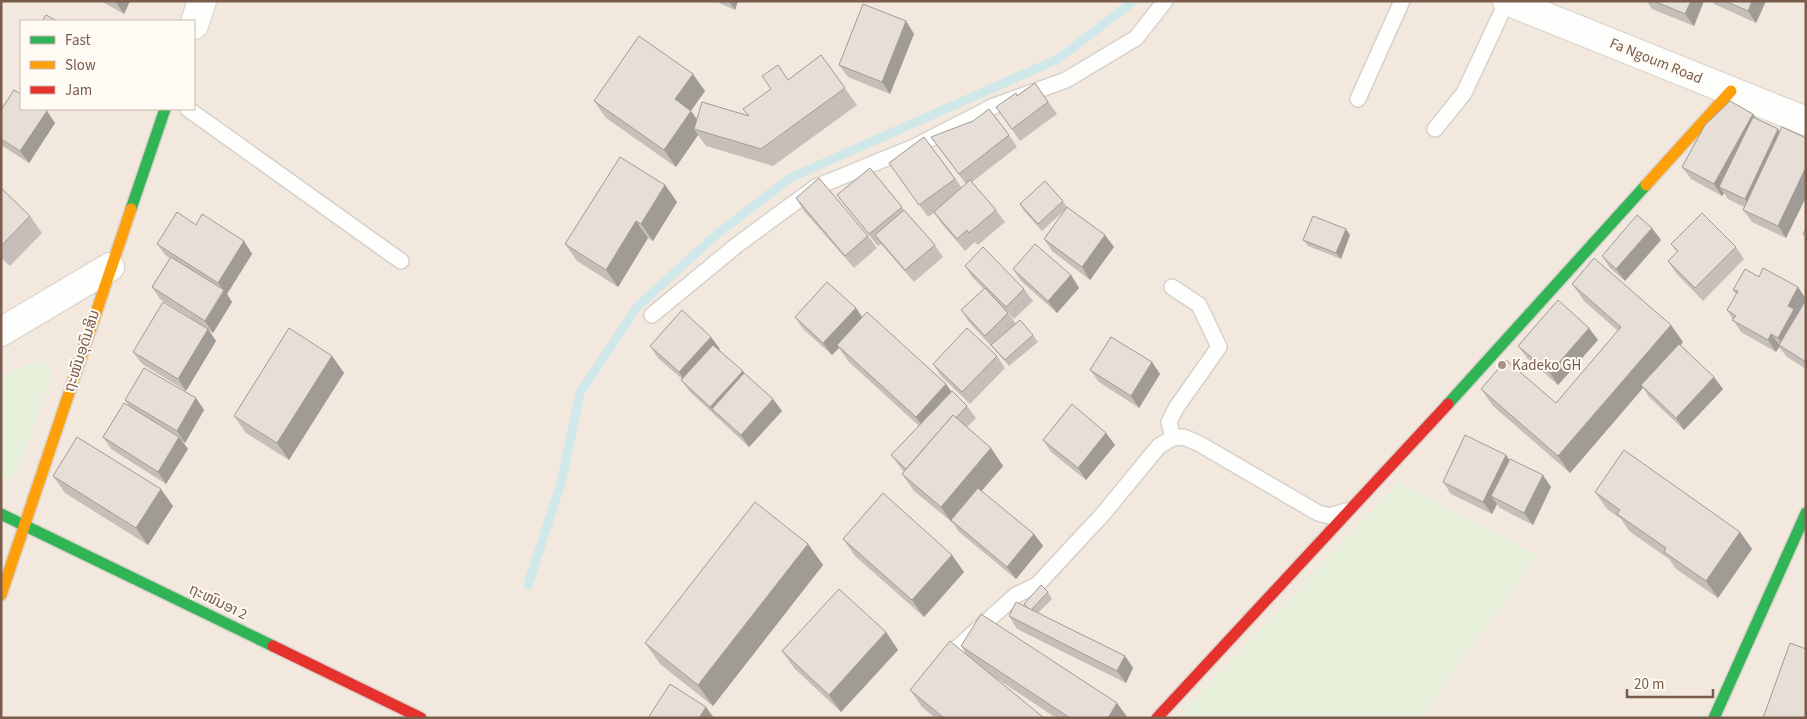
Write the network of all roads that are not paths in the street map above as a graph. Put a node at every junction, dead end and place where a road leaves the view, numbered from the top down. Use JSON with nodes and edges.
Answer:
{"nodes":[{"id":1,"x":202,"y":1,"type":"edge"},
{"id":2,"x":1165,"y":1,"type":"edge"},
{"id":3,"x":1402,"y":1,"type":"edge"},
{"id":4,"x":1507,"y":1,"type":"edge"},
{"id":5,"x":195,"y":22,"type":"edge"},
{"id":6,"x":1731,"y":91,"type":"junction"},
{"id":7,"x":1358,"y":99,"type":"dead end"},
{"id":8,"x":165,"y":110,"type":"edge"},
{"id":9,"x":189,"y":110,"type":"edge"},
{"id":10,"x":1806,"y":121,"type":"edge"},
{"id":11,"x":1435,"y":130,"type":"dead end"},
{"id":12,"x":401,"y":261,"type":"dead end"},
{"id":13,"x":110,"y":267,"type":"junction"},
{"id":14,"x":1172,"y":287,"type":"dead end"},
{"id":15,"x":652,"y":316,"type":"dead end"},
{"id":16,"x":1,"y":332,"type":"edge"},
{"id":17,"x":1173,"y":438,"type":"junction"},
{"id":18,"x":1353,"y":510,"type":"junction"},
{"id":19,"x":1806,"y":513,"type":"edge"},
{"id":20,"x":1,"y":514,"type":"edge"},
{"id":21,"x":25,"y":525,"type":"junction"},
{"id":22,"x":1,"y":595,"type":"edge"},
{"id":23,"x":957,"y":648,"type":"edge"},
{"id":24,"x":421,"y":718,"type":"edge"},
{"id":25,"x":1157,"y":718,"type":"edge"},
{"id":26,"x":1714,"y":718,"type":"edge"}],
"edges":[{"from":1,"to":5,"type":"street"},
{"from":2,"to":15,"type":"lane"},
{"from":3,"to":7,"type":"lane"},
{"from":4,"to":6,"type":"street","name":"Fa Ngoum Road"},
{"from":4,"to":11,"type":"lane"},
{"from":6,"to":10,"type":"street","name":"Fa Ngoum Road"},
{"from":6,"to":18,"type":"street"},
{"from":8,"to":13,"type":"street","name":"ຖະໜົນອຸດົມສິນ"},
{"from":9,"to":12,"type":"lane"},
{"from":13,"to":16,"type":"street"},
{"from":13,"to":21,"type":"street","name":"ຖະໜົນອຸດົມສິນ"},
{"from":14,"to":17,"type":"lane"},
{"from":17,"to":18,"type":"lane"},
{"from":17,"to":23,"type":"lane"},
{"from":18,"to":25,"type":"street"},
{"from":19,"to":26,"type":"street"},
{"from":20,"to":21,"type":"street","name":"ຖະໜົນອາ 2"},
{"from":21,"to":22,"type":"street","name":"ຖະໜົນອຸດົມສິນ"},
{"from":21,"to":24,"type":"street","name":"ຖະໜົນອາ 2"}]}
